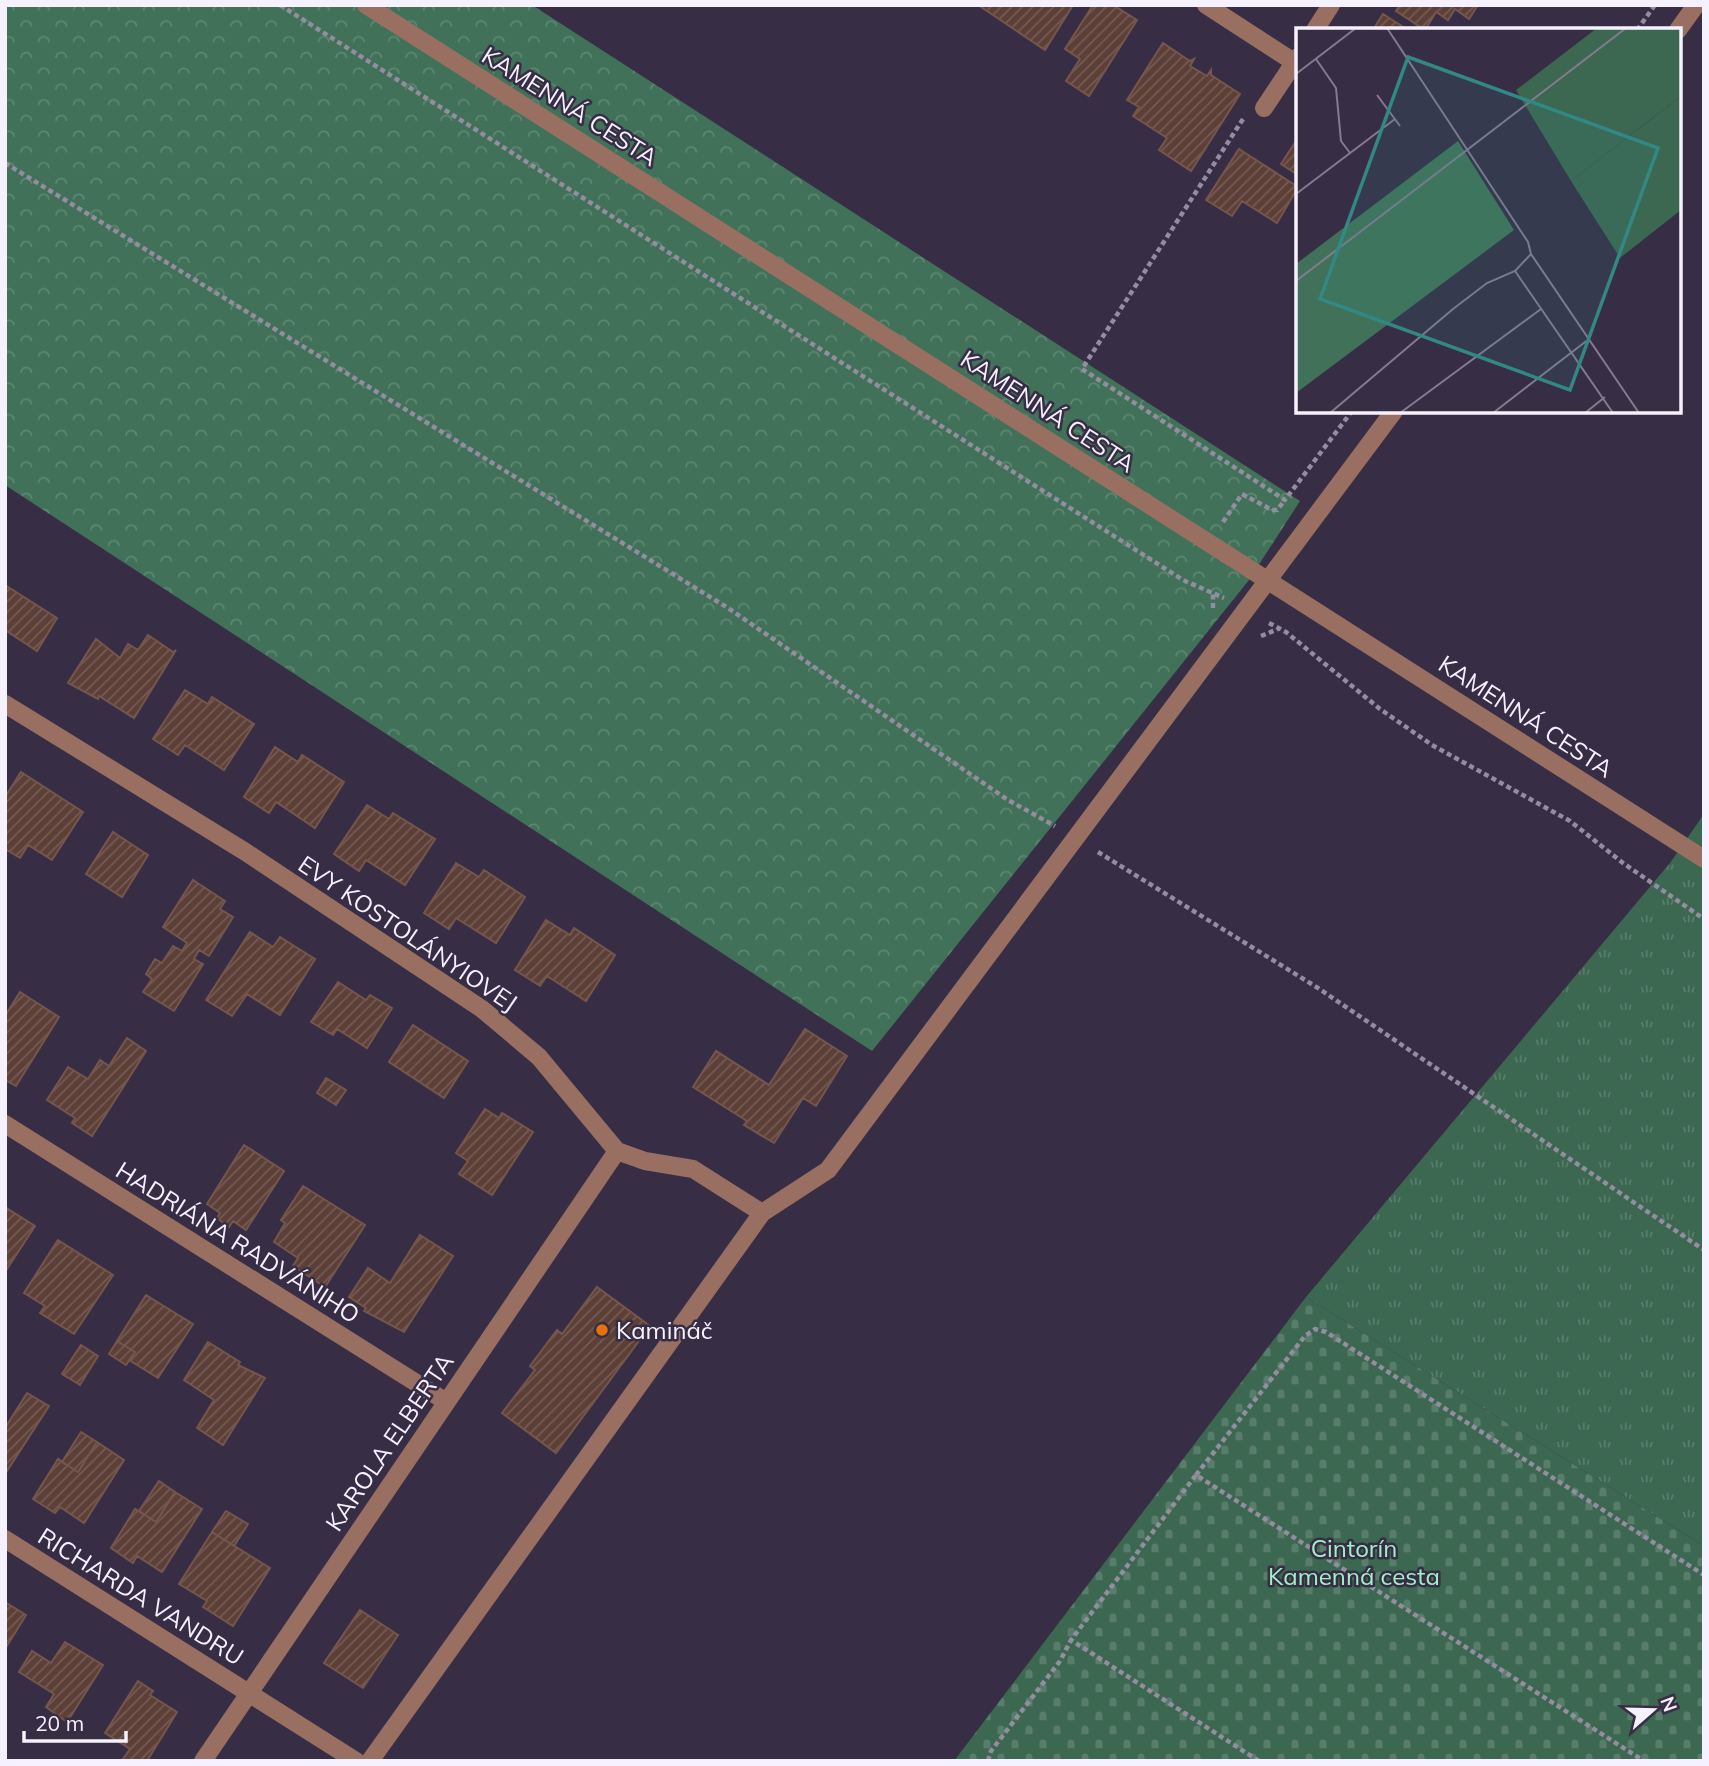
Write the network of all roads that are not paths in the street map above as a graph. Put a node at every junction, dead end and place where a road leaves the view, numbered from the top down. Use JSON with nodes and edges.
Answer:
{"nodes":[{"id":1,"x":366,"y":5,"type":"edge"},
{"id":2,"x":1206,"y":5,"type":"edge"},
{"id":3,"x":1331,"y":5,"type":"edge"},
{"id":4,"x":1696,"y":5,"type":"edge"},
{"id":5,"x":1316,"y":28,"type":"edge"},
{"id":6,"x":1679,"y":28,"type":"edge"},
{"id":7,"x":1296,"y":59,"type":"edge"},
{"id":8,"x":1264,"y":108,"type":"road end"},
{"id":9,"x":1393,"y":413,"type":"edge"},
{"id":10,"x":1268,"y":581,"type":"junction"},
{"id":11,"x":5,"y":704,"type":"edge"},
{"id":12,"x":1704,"y":859,"type":"edge"},
{"id":13,"x":5,"y":1124,"type":"edge"},
{"id":14,"x":617,"y":1151,"type":"junction"},
{"id":15,"x":762,"y":1213,"type":"junction"},
{"id":16,"x":445,"y":1402,"type":"junction"},
{"id":17,"x":5,"y":1539,"type":"edge"},
{"id":18,"x":250,"y":1694,"type":"junction"},
{"id":19,"x":203,"y":1761,"type":"edge"},
{"id":20,"x":356,"y":1761,"type":"edge"},
{"id":21,"x":370,"y":1761,"type":"edge"}],
"edges":[{"from":1,"to":10,"type":"street","name":"KAMENNÁ CESTA"},
{"from":2,"to":7,"type":"street"},
{"from":3,"to":5,"type":"street"},
{"from":4,"to":6,"type":"street"},
{"from":7,"to":8,"type":"street"},
{"from":9,"to":10,"type":"street"},
{"from":10,"to":12,"type":"street","name":"KAMENNÁ CESTA"},
{"from":10,"to":15,"type":"street"},
{"from":11,"to":14,"type":"street","name":"EVY KOSTOLÁNYIOVEJ"},
{"from":13,"to":16,"type":"street","name":"HADRIÁNA RADVÁNIHO"},
{"from":14,"to":15,"type":"street"},
{"from":14,"to":16,"type":"street","name":"KAROLA ELBERTA"},
{"from":15,"to":21,"type":"street"},
{"from":16,"to":18,"type":"street","name":"KAROLA ELBERTA"},
{"from":17,"to":18,"type":"street","name":"RICHARDA VANDRU"},
{"from":18,"to":19,"type":"street","name":"KAROLA ELBERTA"},
{"from":18,"to":20,"type":"street","name":"RICHARDA VANDRU"}]}
